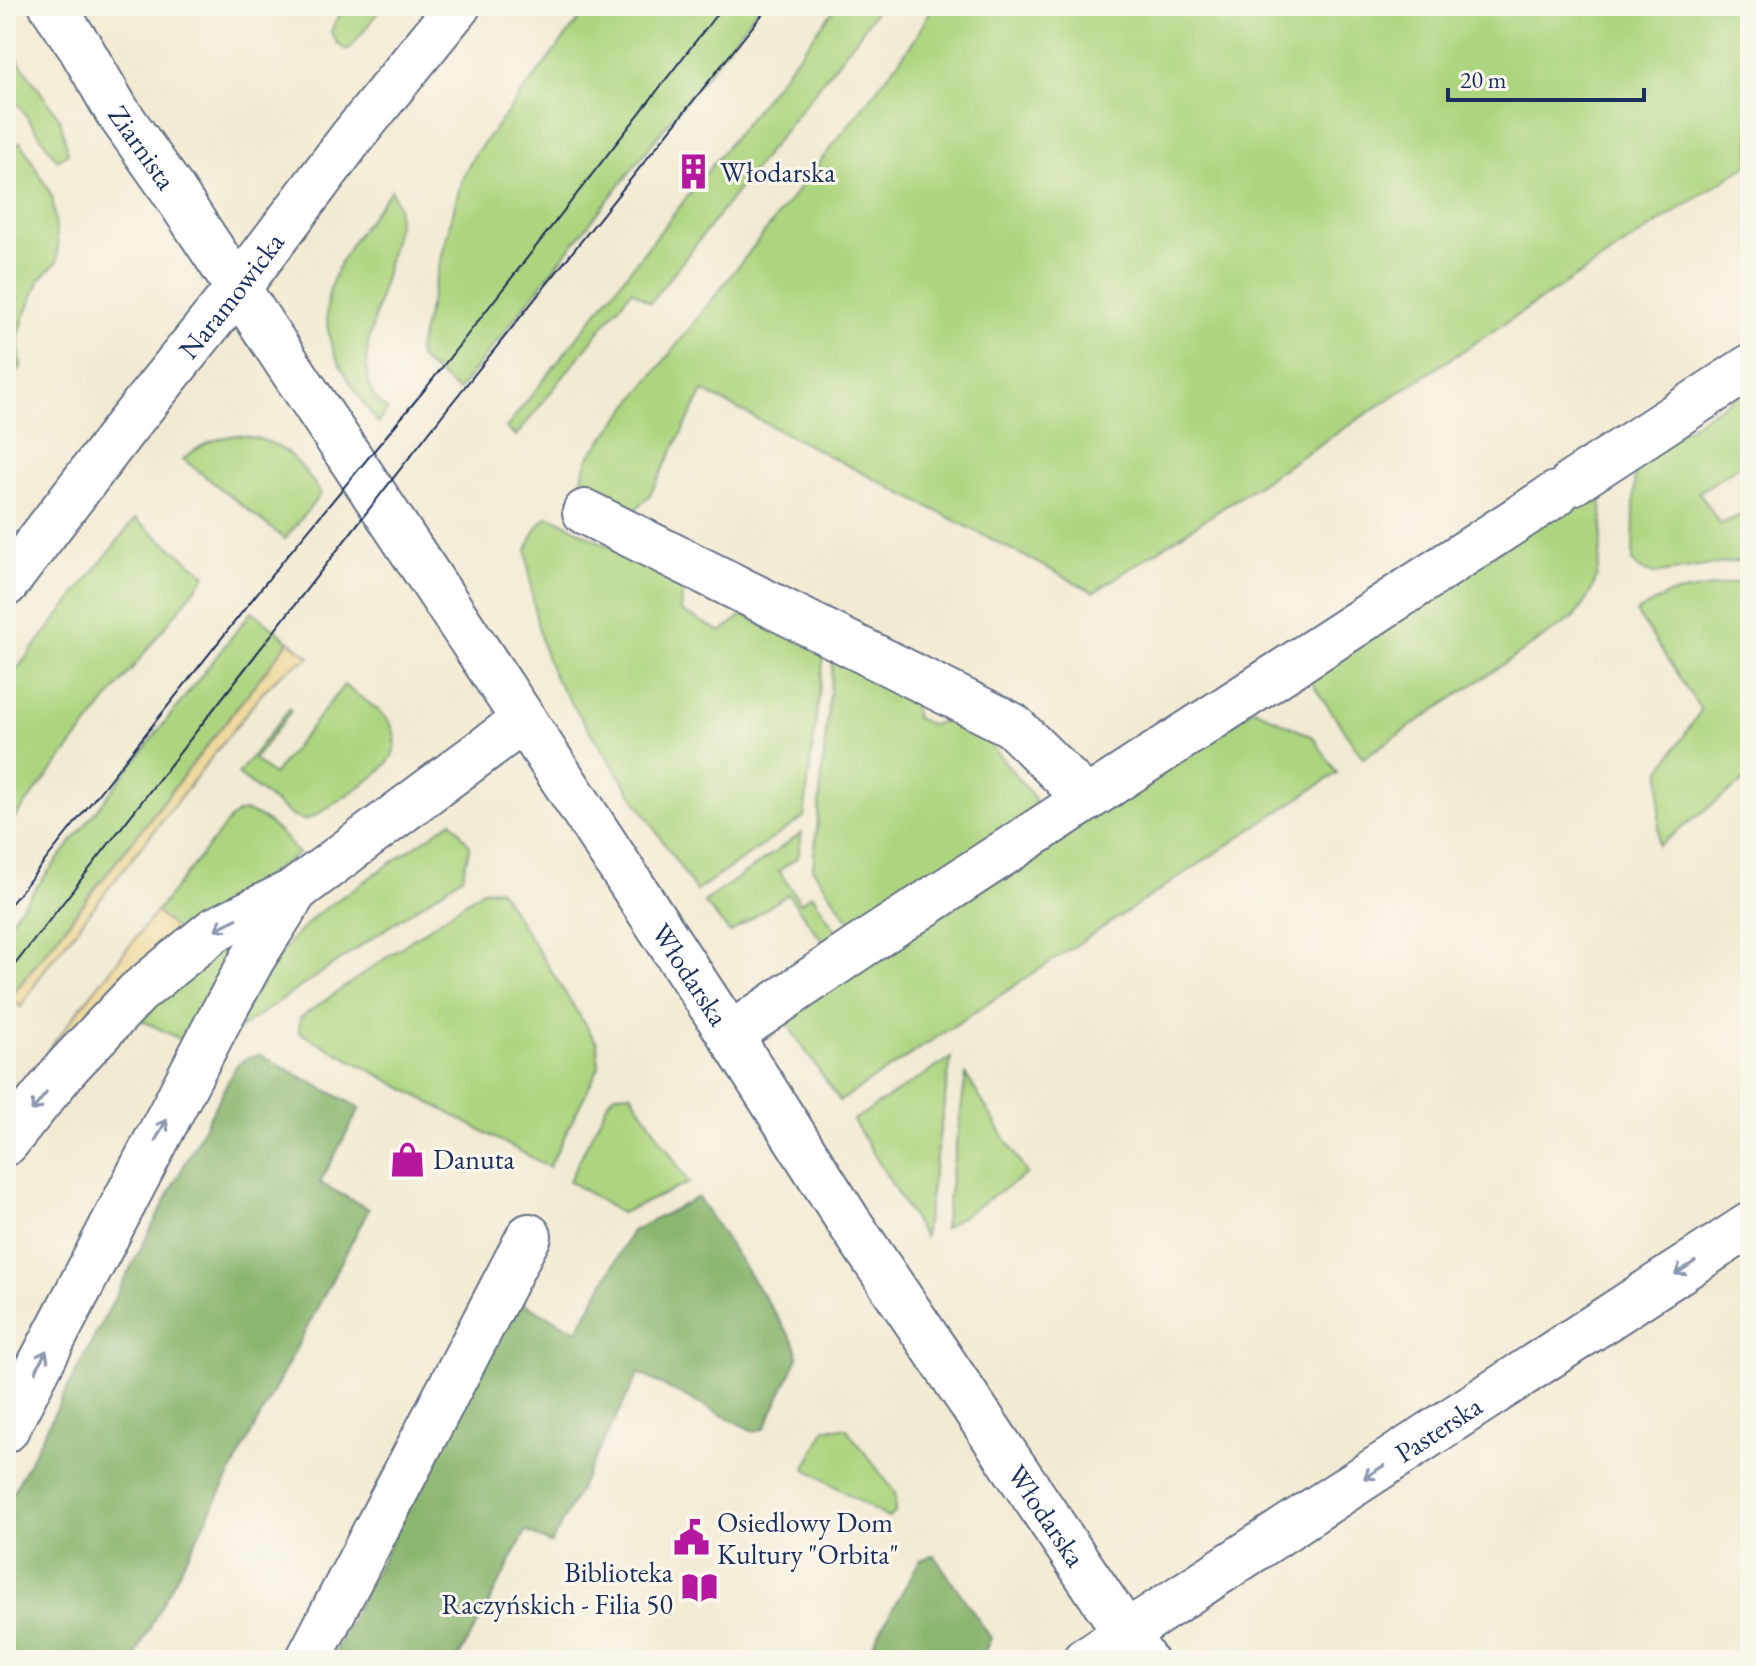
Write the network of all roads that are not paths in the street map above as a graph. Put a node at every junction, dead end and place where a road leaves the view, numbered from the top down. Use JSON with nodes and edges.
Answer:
{"nodes":[{"id":1,"x":52,"y":6,"type":"edge"},
{"id":2,"x":458,"y":6,"type":"edge"},
{"id":3,"x":238,"y":288,"type":"junction"},
{"id":4,"x":1750,"y":367,"type":"edge"},
{"id":5,"x":585,"y":512,"type":"dead end"},
{"id":6,"x":6,"y":584,"type":"edge"},
{"id":7,"x":524,"y":720,"type":"junction"},
{"id":8,"x":1087,"y":799,"type":"junction"},
{"id":9,"x":296,"y":890,"type":"junction"},
{"id":10,"x":730,"y":1035,"type":"junction"},
{"id":11,"x":6,"y":1143,"type":"edge"},
{"id":12,"x":1750,"y":1225,"type":"edge"},
{"id":13,"x":529,"y":1236,"type":"dead end"},
{"id":14,"x":6,"y":1430,"type":"edge"},
{"id":15,"x":1135,"y":1647,"type":"edge"},
{"id":16,"x":308,"y":1660,"type":"edge"},
{"id":17,"x":1085,"y":1660,"type":"edge"}],
"edges":[{"from":1,"to":3,"type":"street","name":"Ziarnista"},
{"from":2,"to":3,"type":"street","name":"Naramowicka"},
{"from":3,"to":6,"type":"street","name":"Naramowicka"},
{"from":3,"to":7,"type":"street","name":"Włodarska"},
{"from":4,"to":8,"type":"street"},
{"from":5,"to":8,"type":"street"},
{"from":7,"to":9,"type":"street"},
{"from":7,"to":10,"type":"street","name":"Włodarska"},
{"from":8,"to":10,"type":"street"},
{"from":9,"to":11,"type":"street","one_way":true},
{"from":14,"to":9,"type":"street","one_way":true},
{"from":10,"to":15,"type":"street","name":"Włodarska"},
{"from":12,"to":15,"type":"street","name":"Pasterska","one_way":true},
{"from":13,"to":16,"type":"street"},
{"from":15,"to":17,"type":"street","name":"Pasterska"}]}
